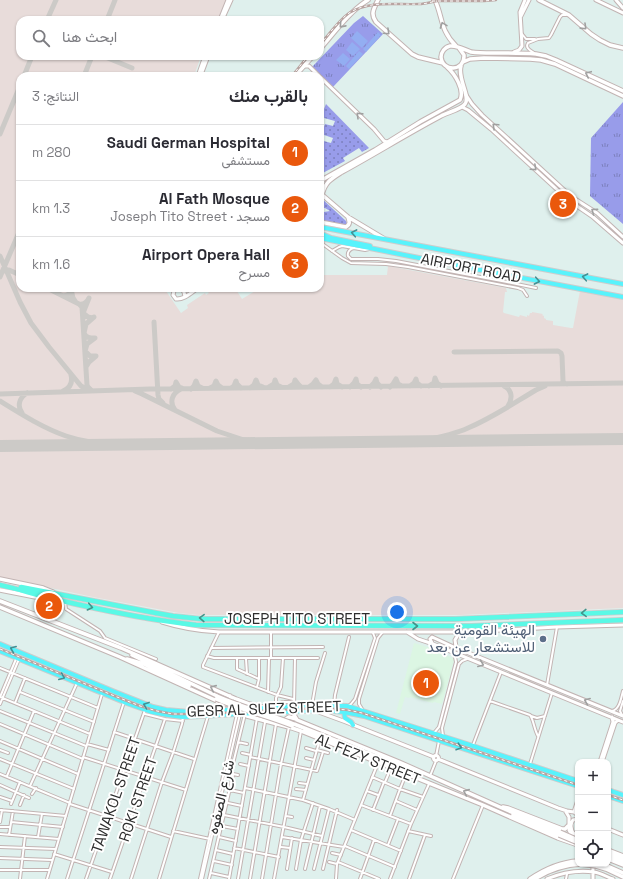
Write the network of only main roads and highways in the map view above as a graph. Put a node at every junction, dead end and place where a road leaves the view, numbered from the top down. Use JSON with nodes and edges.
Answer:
{"nodes":[{"id":1,"x":368,"y":0,"type":"edge"},
{"id":2,"x":378,"y":0,"type":"edge"},
{"id":3,"x":541,"y":0,"type":"edge"},
{"id":4,"x":436,"y":1,"type":"edge"},
{"id":5,"x":324,"y":45,"type":"edge"},
{"id":6,"x":458,"y":47,"type":"junction"},
{"id":7,"x":623,"y":48,"type":"edge"},
{"id":8,"x":309,"y":60,"type":"edge"},
{"id":9,"x":443,"y":63,"type":"junction"},
{"id":10,"x":462,"y":64,"type":"junction"},
{"id":11,"x":447,"y":66,"type":"junction"},
{"id":12,"x":299,"y":72,"type":"edge"},
{"id":13,"x":609,"y":84,"type":"junction"},
{"id":14,"x":623,"y":88,"type":"edge"},
{"id":15,"x":623,"y":91,"type":"edge"},
{"id":16,"x":623,"y":96,"type":"edge"},
{"id":17,"x":399,"y":137,"type":"junction"},
{"id":18,"x":394,"y":141,"type":"junction"},
{"id":19,"x":324,"y":179,"type":"edge"},
{"id":20,"x":330,"y":180,"type":"junction"},
{"id":21,"x":324,"y":185,"type":"edge"},
{"id":22,"x":324,"y":189,"type":"edge"},
{"id":23,"x":324,"y":197,"type":"edge"},
{"id":24,"x":348,"y":217,"type":"junction"},
{"id":25,"x":324,"y":223,"type":"edge"},
{"id":26,"x":324,"y":228,"type":"edge"},
{"id":27,"x":324,"y":235,"type":"edge"},
{"id":28,"x":384,"y":239,"type":"junction"},
{"id":29,"x":324,"y":240,"type":"edge"},
{"id":30,"x":391,"y":252,"type":"junction"},
{"id":31,"x":623,"y":284,"type":"edge"},
{"id":32,"x":623,"y":297,"type":"edge"},
{"id":33,"x":0,"y":579,"type":"edge"},
{"id":34,"x":0,"y":584,"type":"edge"},
{"id":35,"x":0,"y":590,"type":"edge"},
{"id":36,"x":54,"y":593,"type":"junction"},
{"id":37,"x":52,"y":599,"type":"junction"},
{"id":38,"x":0,"y":601,"type":"edge"},
{"id":39,"x":0,"y":607,"type":"edge"},
{"id":40,"x":623,"y":612,"type":"edge"},
{"id":41,"x":623,"y":620,"type":"edge"},
{"id":42,"x":488,"y":626,"type":"junction"},
{"id":43,"x":476,"y":631,"type":"road end"},
{"id":44,"x":0,"y":644,"type":"edge"},
{"id":45,"x":119,"y":646,"type":"junction"},
{"id":46,"x":0,"y":651,"type":"edge"},
{"id":47,"x":34,"y":658,"type":"junction"},
{"id":48,"x":38,"y":660,"type":"junction"},
{"id":49,"x":31,"y":664,"type":"junction"},
{"id":50,"x":36,"y":666,"type":"junction"},
{"id":51,"x":115,"y":692,"type":"junction"},
{"id":52,"x":121,"y":695,"type":"junction"},
{"id":53,"x":230,"y":696,"type":"junction"},
{"id":54,"x":113,"y":698,"type":"junction"},
{"id":55,"x":217,"y":699,"type":"junction"},
{"id":56,"x":122,"y":702,"type":"junction"},
{"id":57,"x":262,"y":707,"type":"junction"},
{"id":58,"x":312,"y":708,"type":"junction"},
{"id":59,"x":214,"y":710,"type":"junction"},
{"id":60,"x":294,"y":711,"type":"junction"},
{"id":61,"x":344,"y":712,"type":"junction"},
{"id":62,"x":196,"y":714,"type":"junction"},
{"id":63,"x":245,"y":714,"type":"junction"},
{"id":64,"x":293,"y":724,"type":"junction"},
{"id":65,"x":353,"y":725,"type":"road end"},
{"id":66,"x":517,"y":763,"type":"junction"},
{"id":67,"x":523,"y":766,"type":"junction"},
{"id":68,"x":413,"y":777,"type":"junction"},
{"id":69,"x":575,"y":780,"type":"edge"},
{"id":70,"x":575,"y":785,"type":"edge"},
{"id":71,"x":611,"y":791,"type":"edge"},
{"id":72,"x":623,"y":795,"type":"edge"},
{"id":73,"x":611,"y":797,"type":"edge"},
{"id":74,"x":623,"y":802,"type":"edge"},
{"id":75,"x":568,"y":826,"type":"road end"},
{"id":76,"x":560,"y":834,"type":"junction"},
{"id":77,"x":575,"y":842,"type":"edge"},
{"id":78,"x":611,"y":851,"type":"edge"},
{"id":79,"x":623,"y":856,"type":"edge"},
{"id":80,"x":611,"y":857,"type":"edge"},
{"id":81,"x":575,"y":861,"type":"edge"},
{"id":82,"x":623,"y":862,"type":"edge"},
{"id":83,"x":575,"y":865,"type":"edge"},
{"id":84,"x":599,"y":867,"type":"edge"},
{"id":85,"x":609,"y":867,"type":"edge"},
{"id":86,"x":623,"y":873,"type":"edge"},
{"id":87,"x":623,"y":877,"type":"edge"},
{"id":88,"x":530,"y":879,"type":"edge"},
{"id":89,"x":535,"y":879,"type":"edge"}],
"edges":[{"from":1,"to":5,"type":"main road","one_way":true},
{"from":2,"to":9,"type":"main road","one_way":true},
{"from":3,"to":7,"type":"main road","one_way":true},
{"from":6,"to":4,"type":"main road","one_way":true},
{"from":6,"to":9,"type":"main road"},
{"from":6,"to":10,"type":"main road"},
{"from":13,"to":6,"type":"main road","one_way":true},
{"from":8,"to":12,"type":"main road"},
{"from":9,"to":11,"type":"main road"},
{"from":10,"to":11,"type":"main road"},
{"from":10,"to":16,"type":"main road"},
{"from":10,"to":17,"type":"main road"},
{"from":11,"to":17,"type":"main road"},
{"from":13,"to":14,"type":"main road"},
{"from":13,"to":15,"type":"main road"},
{"from":17,"to":18,"type":"main road"},
{"from":18,"to":19,"type":"main road"},
{"from":18,"to":20,"type":"main road"},
{"from":20,"to":21,"type":"main road"},
{"from":20,"to":22,"type":"main road"},
{"from":23,"to":24,"type":"main road"},
{"from":24,"to":25,"type":"main road"},
{"from":24,"to":28,"type":"main road"},
{"from":28,"to":26,"type":"main road","name":"AIRPORT ROAD","one_way":true},
{"from":27,"to":30,"type":"main road"},
{"from":31,"to":28,"type":"main road","name":"AIRPORT ROAD","one_way":true},
{"from":29,"to":30,"type":"main road","name":"AIRPORT ROAD"},
{"from":30,"to":32,"type":"main road","name":"AIRPORT ROAD","one_way":true},
{"from":33,"to":36,"type":"main road","name":"JOSEPH TITO STREET"},
{"from":34,"to":36,"type":"highway"},
{"from":34,"to":37,"type":"highway"},
{"from":35,"to":37,"type":"main road","name":"JOSEPH TITO STREET"},
{"from":40,"to":36,"type":"highway","name":"JOSEPH TITO STREET","one_way":true},
{"from":37,"to":42,"type":"highway","name":"JOSEPH TITO STREET","one_way":true},
{"from":38,"to":45,"type":"main road"},
{"from":39,"to":55,"type":"main road"},
{"from":41,"to":42,"type":"highway","name":"JOSEPH TITO STREET"},
{"from":42,"to":43,"type":"highway"},
{"from":47,"to":44,"type":"main road","name":"GESR AL SUEZ STREET","one_way":true},
{"from":53,"to":45,"type":"main road","one_way":true},
{"from":45,"to":55,"type":"main road"},
{"from":46,"to":49,"type":"main road","name":"GESR AL SUEZ STREET"},
{"from":47,"to":48,"type":"main road","name":"GESR AL SUEZ STREET"},
{"from":47,"to":49,"type":"main road"},
{"from":48,"to":50,"type":"main road"},
{"from":48,"to":51,"type":"main road","name":"GESR AL SUEZ STREET"},
{"from":49,"to":50,"type":"main road","name":"GESR AL SUEZ STREET"},
{"from":50,"to":54,"type":"main road","name":"GESR AL SUEZ STREET","one_way":true},
{"from":51,"to":52,"type":"main road","name":"GESR AL SUEZ STREET"},
{"from":51,"to":54,"type":"main road"},
{"from":52,"to":56,"type":"main road"},
{"from":62,"to":52,"type":"main road","name":"GESR AL SUEZ STREET","one_way":true},
{"from":53,"to":55,"type":"main road"},
{"from":53,"to":57,"type":"main road"},
{"from":54,"to":56,"type":"main road","name":"GESR AL SUEZ STREET"},
{"from":55,"to":59,"type":"main road"},
{"from":55,"to":64,"type":"main road","bridge":true},
{"from":56,"to":62,"type":"main road","name":"GESR AL SUEZ STREET"},
{"from":57,"to":58,"type":"main road","name":"GESR AL SUEZ STREET"},
{"from":57,"to":59,"type":"main road","name":"GESR AL SUEZ STREET"},
{"from":58,"to":60,"type":"main road","name":"GESR AL SUEZ STREET"},
{"from":58,"to":61,"type":"main road","name":"GESR AL SUEZ STREET"},
{"from":58,"to":66,"type":"main road","name":"GESR AL SUEZ STREET"},
{"from":59,"to":62,"type":"main road","name":"GESR AL SUEZ STREET"},
{"from":60,"to":63,"type":"main road","name":"GESR AL SUEZ STREET"},
{"from":60,"to":64,"type":"main road"},
{"from":61,"to":65,"type":"main road"},
{"from":61,"to":66,"type":"main road","name":"GESR AL SUEZ STREET","one_way":true},
{"from":62,"to":63,"type":"main road","name":"GESR AL SUEZ STREET"},
{"from":63,"to":64,"type":"main road"},
{"from":64,"to":68,"type":"main road"},
{"from":64,"to":68,"type":"main road","name":"AL FEZY STREET"},
{"from":76,"to":64,"type":"main road","one_way":true},
{"from":66,"to":67,"type":"main road","name":"GESR AL SUEZ STREET"},
{"from":67,"to":69,"type":"main road","name":"GESR AL SUEZ STREET"},
{"from":67,"to":70,"type":"main road","name":"GESR AL SUEZ STREET"},
{"from":68,"to":76,"type":"main road","name":"AL FEZY STREET"},
{"from":71,"to":72,"type":"main road"},
{"from":73,"to":74,"type":"main road"},
{"from":75,"to":76,"type":"main road"},
{"from":76,"to":77,"type":"main road","bridge":true},
{"from":78,"to":79,"type":"main road"},
{"from":80,"to":82,"type":"main road"},
{"from":81,"to":88,"type":"main road"},
{"from":83,"to":89,"type":"main road"},
{"from":84,"to":87,"type":"main road","bridge":true},
{"from":85,"to":86,"type":"main road"}]}
